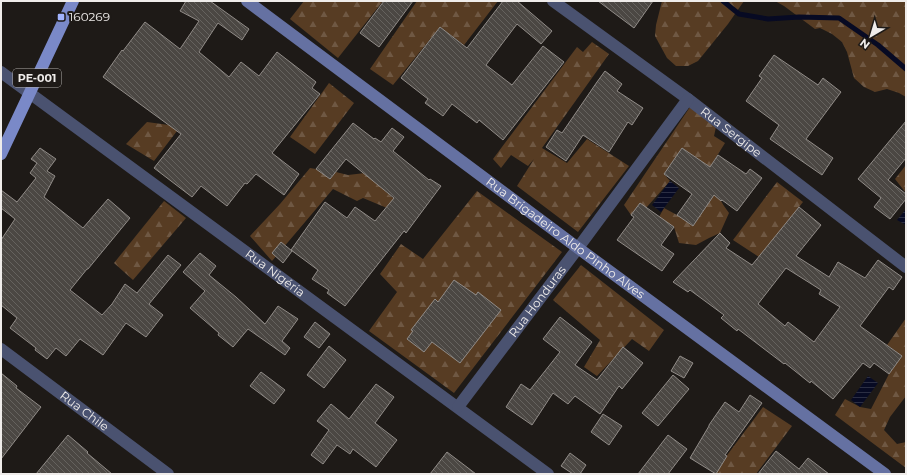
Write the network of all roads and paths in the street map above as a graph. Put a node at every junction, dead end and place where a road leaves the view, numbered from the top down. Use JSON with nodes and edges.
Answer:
{"nodes":[{"id":1,"x":73,"y":1,"type":"edge"},
{"id":2,"x":247,"y":1,"type":"edge"},
{"id":3,"x":553,"y":1,"type":"edge"},
{"id":4,"x":1,"y":72,"type":"edge"},
{"id":5,"x":30,"y":93,"type":"junction"},
{"id":6,"x":688,"y":98,"type":"junction"},
{"id":7,"x":1,"y":154,"type":"edge"},
{"id":8,"x":578,"y":248,"type":"junction"},
{"id":9,"x":906,"y":267,"type":"edge"},
{"id":10,"x":1,"y":349,"type":"edge"},
{"id":11,"x":458,"y":408,"type":"junction"},
{"id":12,"x":168,"y":474,"type":"edge"},
{"id":13,"x":548,"y":474,"type":"edge"},
{"id":14,"x":885,"y":474,"type":"edge"}],
"edges":[{"from":1,"to":5,"type":"main road","number":"PE-001"},
{"from":2,"to":8,"type":"street","name":"Rua Brigadeiro Aldo Pinho Alves"},
{"from":3,"to":6,"type":"street","name":"Rua Sergipe"},
{"from":4,"to":5,"type":"street","name":"Rua Nigéria"},
{"from":5,"to":7,"type":"main road","number":"PE-001"},
{"from":5,"to":11,"type":"street","name":"Rua Nigéria"},
{"from":6,"to":8,"type":"street","name":"Rua Honduras"},
{"from":6,"to":9,"type":"street","name":"Rua Sergipe"},
{"from":8,"to":11,"type":"street","name":"Rua Honduras"},
{"from":8,"to":14,"type":"street","name":"Rua Brigadeiro Aldo Pinho Alves"},
{"from":10,"to":12,"type":"street","name":"Rua Chile"},
{"from":11,"to":13,"type":"street","name":"Rua Nigéria"}]}
